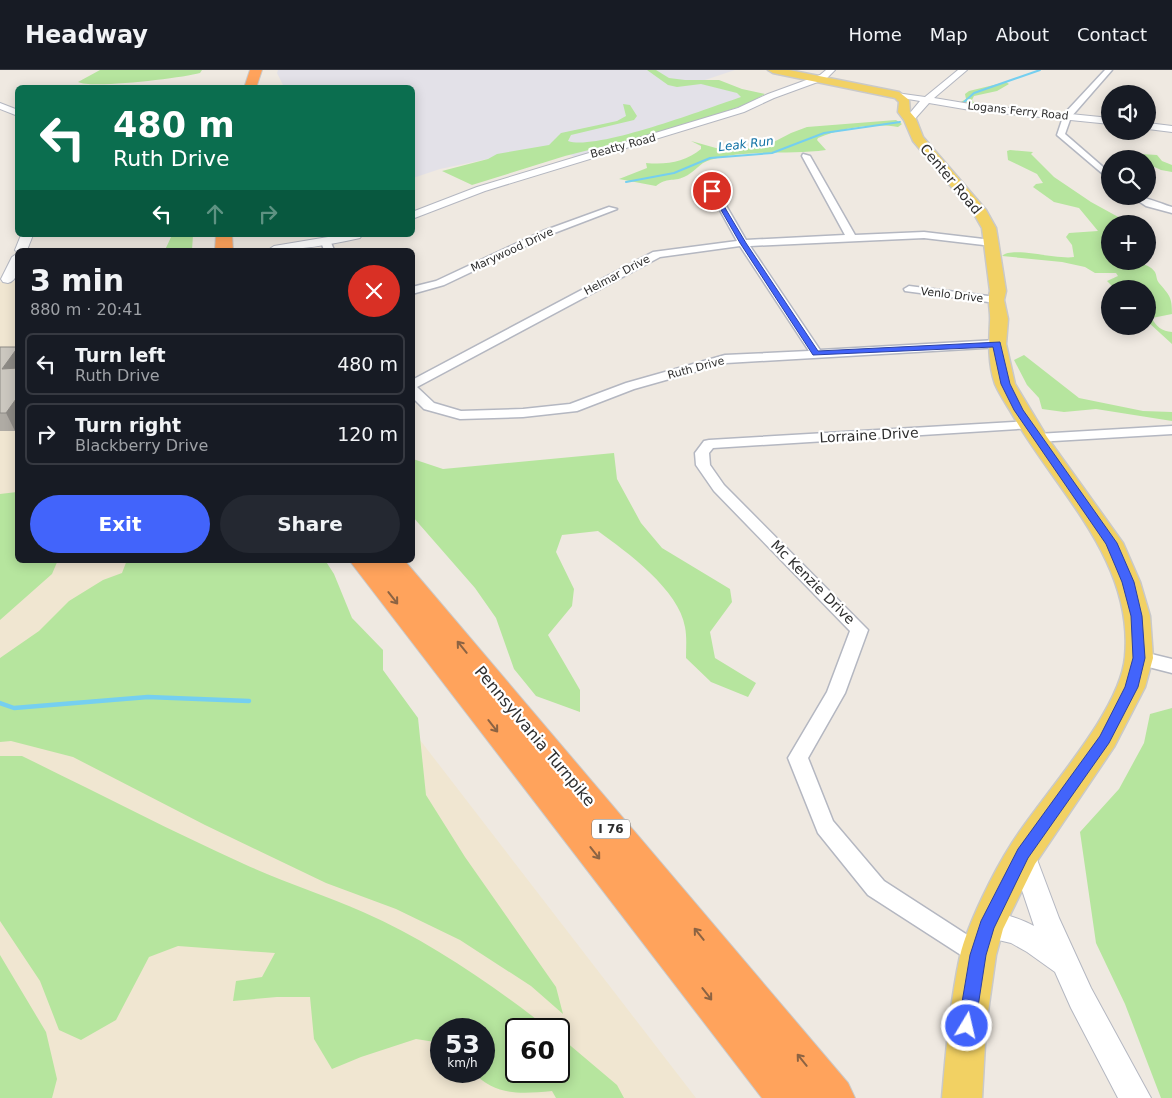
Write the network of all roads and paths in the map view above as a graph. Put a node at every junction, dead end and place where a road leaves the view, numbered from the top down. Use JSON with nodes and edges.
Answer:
{"nodes":[{"id":1,"x":256,"y":70,"type":"edge"},
{"id":2,"x":266,"y":70,"type":"edge"},
{"id":3,"x":773,"y":70,"type":"edge"},
{"id":4,"x":831,"y":70,"type":"edge"},
{"id":5,"x":963,"y":70,"type":"edge"},
{"id":6,"x":1109,"y":70,"type":"edge"},
{"id":7,"x":818,"y":79,"type":"junction"},
{"id":8,"x":251,"y":85,"type":"edge"},
{"id":9,"x":261,"y":85,"type":"edge"},
{"id":10,"x":899,"y":95,"type":"junction"},
{"id":11,"x":926,"y":100,"type":"junction"},
{"id":12,"x":0,"y":106,"type":"edge"},
{"id":13,"x":15,"y":112,"type":"edge"},
{"id":14,"x":1067,"y":116,"type":"junction"},
{"id":15,"x":910,"y":119,"type":"junction"},
{"id":16,"x":1101,"y":120,"type":"edge"},
{"id":17,"x":1156,"y":127,"type":"edge"},
{"id":18,"x":1172,"y":129,"type":"edge"},
{"id":19,"x":806,"y":156,"type":"dead end"},
{"id":20,"x":1101,"y":169,"type":"edge"},
{"id":21,"x":710,"y":185,"type":"dead end"},
{"id":22,"x":1154,"y":205,"type":"edge"},
{"id":23,"x":612,"y":209,"type":"dead end"},
{"id":24,"x":1172,"y":210,"type":"edge"},
{"id":25,"x":415,"y":215,"type":"edge"},
{"id":26,"x":351,"y":237,"type":"edge"},
{"id":27,"x":851,"y":237,"type":"junction"},
{"id":28,"x":743,"y":243,"type":"junction"},
{"id":29,"x":992,"y":243,"type":"junction"},
{"id":30,"x":328,"y":246,"type":"edge"},
{"id":31,"x":301,"y":248,"type":"edge"},
{"id":32,"x":15,"y":264,"type":"edge"},
{"id":33,"x":8,"y":279,"type":"edge"},
{"id":34,"x":909,"y":289,"type":"dead end"},
{"id":35,"x":415,"y":290,"type":"edge"},
{"id":36,"x":996,"y":300,"type":"junction"},
{"id":37,"x":997,"y":344,"type":"junction"},
{"id":38,"x":816,"y":353,"type":"junction"},
{"id":39,"x":415,"y":383,"type":"edge"},
{"id":40,"x":415,"y":392,"type":"edge"},
{"id":41,"x":1172,"y":430,"type":"edge"},
{"id":42,"x":1033,"y":432,"type":"junction"},
{"id":43,"x":709,"y":444,"type":"joint"},
{"id":44,"x":364,"y":563,"type":"edge"},
{"id":45,"x":392,"y":563,"type":"edge"},
{"id":46,"x":1139,"y":658,"type":"junction"},
{"id":47,"x":1172,"y":666,"type":"edge"},
{"id":48,"x":1023,"y":854,"type":"junction"},
{"id":49,"x":987,"y":926,"type":"junction"},
{"id":50,"x":978,"y":955,"type":"junction"},
{"id":51,"x":1065,"y":964,"type":"junction"},
{"id":52,"x":789,"y":1098,"type":"edge"},
{"id":53,"x":833,"y":1098,"type":"edge"},
{"id":54,"x":962,"y":1098,"type":"edge"},
{"id":55,"x":1136,"y":1098,"type":"edge"}],
"edges":[{"from":1,"to":8,"type":"highway"},
{"from":2,"to":9,"type":"highway"},
{"from":3,"to":7,"type":"main road"},
{"from":4,"to":7,"type":"street","name":"Beatty Road"},
{"from":5,"to":11,"type":"street"},
{"from":6,"to":14,"type":"street"},
{"from":7,"to":10,"type":"main road"},
{"from":7,"to":25,"type":"street","name":"Beatty Road"},
{"from":10,"to":11,"type":"street","name":"Logans Ferry Road"},
{"from":10,"to":15,"type":"main road","name":"Center Road"},
{"from":11,"to":14,"type":"street","name":"Logans Ferry Road"},
{"from":11,"to":15,"type":"street"},
{"from":12,"to":13,"type":"street"},
{"from":14,"to":16,"type":"street","name":"Logans Ferry Road"},
{"from":14,"to":20,"type":"street"},
{"from":15,"to":29,"type":"main road","name":"Center Road"},
{"from":17,"to":18,"type":"street"},
{"from":19,"to":27,"type":"street"},
{"from":21,"to":28,"type":"street"},
{"from":22,"to":24,"type":"street"},
{"from":23,"to":35,"type":"street","name":"Marywood Drive"},
{"from":26,"to":30,"type":"street"},
{"from":27,"to":28,"type":"street","name":"Helmar Drive"},
{"from":27,"to":29,"type":"street","name":"Helmar Drive"},
{"from":28,"to":38,"type":"street"},
{"from":28,"to":39,"type":"street","name":"Helmar Drive"},
{"from":29,"to":36,"type":"main road","name":"Center Road"},
{"from":30,"to":31,"type":"street"},
{"from":32,"to":33,"type":"street"},
{"from":34,"to":36,"type":"street","name":"Venlo Drive"},
{"from":36,"to":37,"type":"main road","name":"Center Road"},
{"from":37,"to":38,"type":"street","name":"Ruth Drive"},
{"from":37,"to":42,"type":"main road","name":"Center Road"},
{"from":38,"to":40,"type":"street","name":"Ruth Drive"},
{"from":41,"to":42,"type":"street","name":"Lorraine Drive"},
{"from":42,"to":43,"type":"street","name":"Lorraine Drive"},
{"from":42,"to":46,"type":"main road","name":"Center Road"},
{"from":43,"to":50,"type":"street","name":"Mc Kenzie Drive"},
{"from":44,"to":52,"type":"highway","name":"Pennsylvania Turnpike","number":"I 76","one_way":true},
{"from":53,"to":45,"type":"highway","name":"Pennsylvania Turnpike","number":"I 76","one_way":true},
{"from":46,"to":47,"type":"street"},
{"from":46,"to":48,"type":"main road","name":"Center Road"},
{"from":48,"to":49,"type":"main road","name":"Center Road"},
{"from":48,"to":51,"type":"street"},
{"from":49,"to":50,"type":"main road","name":"Center Road"},
{"from":49,"to":51,"type":"street"},
{"from":50,"to":54,"type":"main road","name":"Center Road"},
{"from":51,"to":55,"type":"street"}]}
